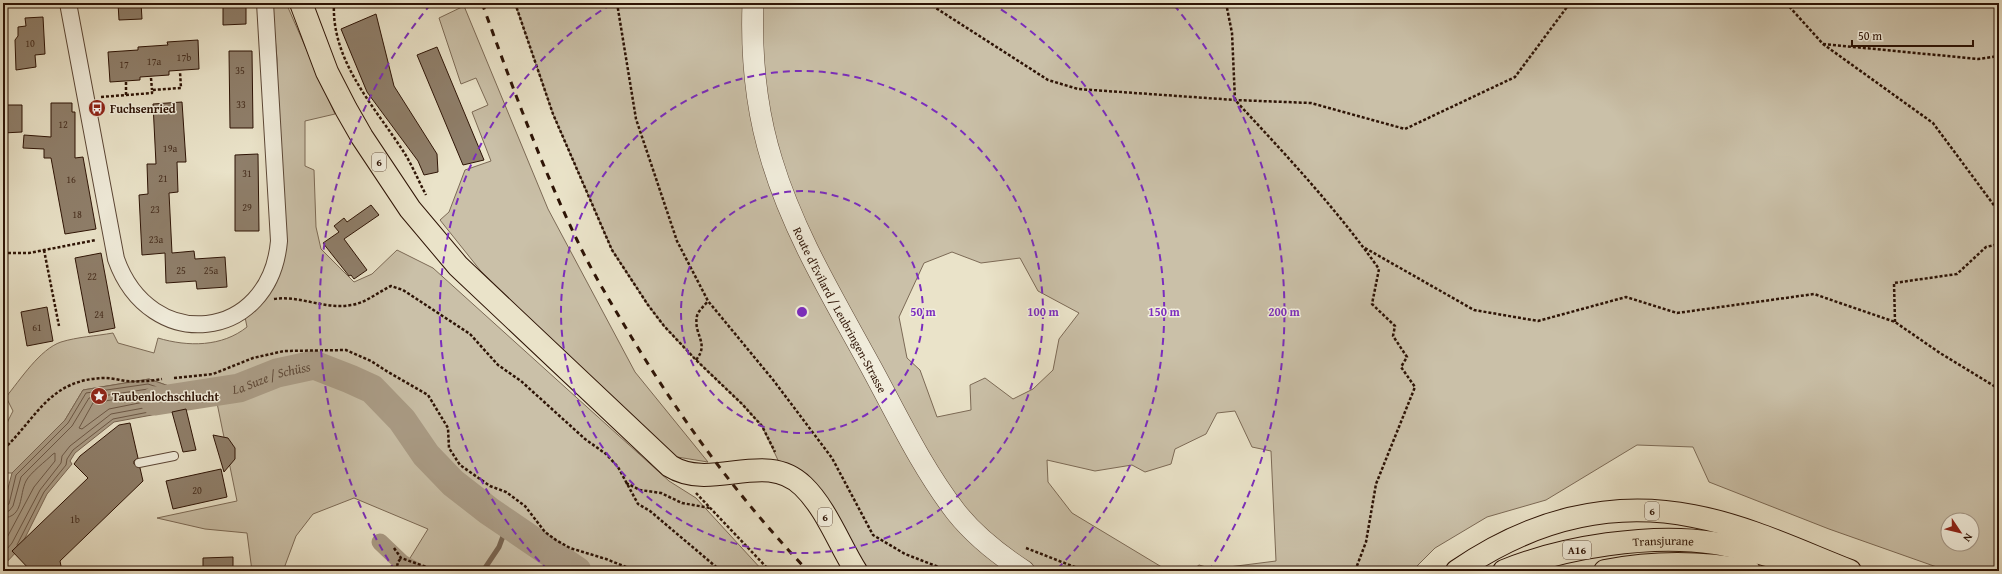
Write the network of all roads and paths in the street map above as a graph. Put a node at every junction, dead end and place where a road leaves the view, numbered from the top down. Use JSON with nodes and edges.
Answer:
{"nodes":[{"id":1,"x":68,"y":3,"type":"edge"},
{"id":2,"x":265,"y":3,"type":"edge"},
{"id":3,"x":302,"y":3,"type":"edge"},
{"id":4,"x":334,"y":3,"type":"edge"},
{"id":5,"x":515,"y":3,"type":"edge"},
{"id":6,"x":617,"y":3,"type":"edge"},
{"id":7,"x":753,"y":3,"type":"edge"},
{"id":8,"x":928,"y":3,"type":"edge"},
{"id":9,"x":1226,"y":3,"type":"edge"},
{"id":10,"x":1570,"y":3,"type":"edge"},
{"id":11,"x":1786,"y":3,"type":"edge"},
{"id":12,"x":1823,"y":44,"type":"junction"},
{"id":13,"x":1999,"y":56,"type":"edge"},
{"id":14,"x":180,"y":72,"type":"dead end"},
{"id":15,"x":151,"y":78,"type":"dead end"},
{"id":16,"x":126,"y":82,"type":"dead end"},
{"id":17,"x":152,"y":90,"type":"junction"},
{"id":18,"x":126,"y":94,"type":"junction"},
{"id":19,"x":86,"y":98,"type":"junction"},
{"id":20,"x":1235,"y":100,"type":"junction"},
{"id":21,"x":426,"y":195,"type":"dead end"},
{"id":22,"x":1999,"y":212,"type":"edge"},
{"id":23,"x":112,"y":237,"type":"junction"},
{"id":24,"x":1999,"y":244,"type":"edge"},
{"id":25,"x":1365,"y":248,"type":"junction"},
{"id":26,"x":44,"y":250,"type":"junction"},
{"id":27,"x":3,"y":253,"type":"edge"},
{"id":28,"x":272,"y":299,"type":"dead end"},
{"id":29,"x":708,"y":301,"type":"junction"},
{"id":30,"x":1895,"y":322,"type":"junction"},
{"id":31,"x":59,"y":326,"type":"dead end"},
{"id":32,"x":696,"y":360,"type":"junction"},
{"id":33,"x":174,"y":378,"type":"dead end"},
{"id":34,"x":162,"y":379,"type":"dead end"},
{"id":35,"x":1999,"y":389,"type":"edge"},
{"id":36,"x":4,"y":449,"type":"dead end"},
{"id":37,"x":174,"y":456,"type":"dead end"},
{"id":38,"x":139,"y":463,"type":"dead end"},
{"id":39,"x":784,"y":473,"type":"junction"},
{"id":40,"x":626,"y":482,"type":"junction"},
{"id":41,"x":1020,"y":546,"type":"dead end"},
{"id":42,"x":394,"y":548,"type":"dead end"},
{"id":43,"x":401,"y":558,"type":"junction"},
{"id":44,"x":1748,"y":561,"type":"edge"},
{"id":45,"x":396,"y":571,"type":"edge"},
{"id":46,"x":438,"y":571,"type":"edge"},
{"id":47,"x":636,"y":571,"type":"edge"},
{"id":48,"x":722,"y":571,"type":"edge"},
{"id":49,"x":770,"y":571,"type":"edge"},
{"id":50,"x":856,"y":571,"type":"edge"},
{"id":51,"x":949,"y":571,"type":"edge"},
{"id":52,"x":1024,"y":571,"type":"edge"},
{"id":53,"x":1085,"y":571,"type":"edge"},
{"id":54,"x":1355,"y":571,"type":"edge"},
{"id":55,"x":1458,"y":571,"type":"edge"},
{"id":56,"x":1504,"y":571,"type":"edge"},
{"id":57,"x":1606,"y":571,"type":"edge"},
{"id":58,"x":1823,"y":571,"type":"edge"},
{"id":59,"x":1850,"y":571,"type":"edge"}],
"edges":[{"from":1,"to":19,"type":"street"},
{"from":2,"to":23,"type":"street"},
{"from":3,"to":39,"type":"main road","number":"6"},
{"from":4,"to":21,"type":"path"},
{"from":5,"to":32,"type":"path"},
{"from":6,"to":29,"type":"path"},
{"from":7,"to":52,"type":"street","name":"Route d'Evilard / Leubringen-Strasse"},
{"from":8,"to":20,"type":"path"},
{"from":9,"to":20,"type":"path"},
{"from":10,"to":20,"type":"path"},
{"from":11,"to":12,"type":"path"},
{"from":12,"to":13,"type":"path"},
{"from":12,"to":22,"type":"path"},
{"from":14,"to":17,"type":"path"},
{"from":15,"to":17,"type":"path"},
{"from":16,"to":18,"type":"path"},
{"from":17,"to":18,"type":"path"},
{"from":18,"to":19,"type":"path"},
{"from":19,"to":23,"type":"street"},
{"from":20,"to":25,"type":"path"},
{"from":23,"to":26,"type":"path"},
{"from":24,"to":30,"type":"path"},
{"from":25,"to":30,"type":"path"},
{"from":25,"to":54,"type":"path"},
{"from":26,"to":27,"type":"path"},
{"from":26,"to":31,"type":"path"},
{"from":28,"to":40,"type":"path"},
{"from":29,"to":32,"type":"path"},
{"from":29,"to":51,"type":"path"},
{"from":30,"to":35,"type":"path"},
{"from":32,"to":39,"type":"path"},
{"from":33,"to":47,"type":"path"},
{"from":34,"to":36,"type":"path"},
{"from":37,"to":38,"type":"lane"},
{"from":39,"to":50,"type":"main road","number":"6"},
{"from":40,"to":48,"type":"path"},
{"from":40,"to":49,"type":"path"},
{"from":41,"to":53,"type":"path"},
{"from":42,"to":43,"type":"path"},
{"from":43,"to":45,"type":"path"},
{"from":43,"to":46,"type":"path"},
{"from":44,"to":56,"type":"main road","name":"Transjurane","number":"A16"},
{"from":44,"to":57,"type":"main road","name":"Transjurane","number":"A16"},
{"from":44,"to":58,"type":"main road","name":"Transjurane","number":"A16"},
{"from":55,"to":59,"type":"main road","number":"6"}]}
